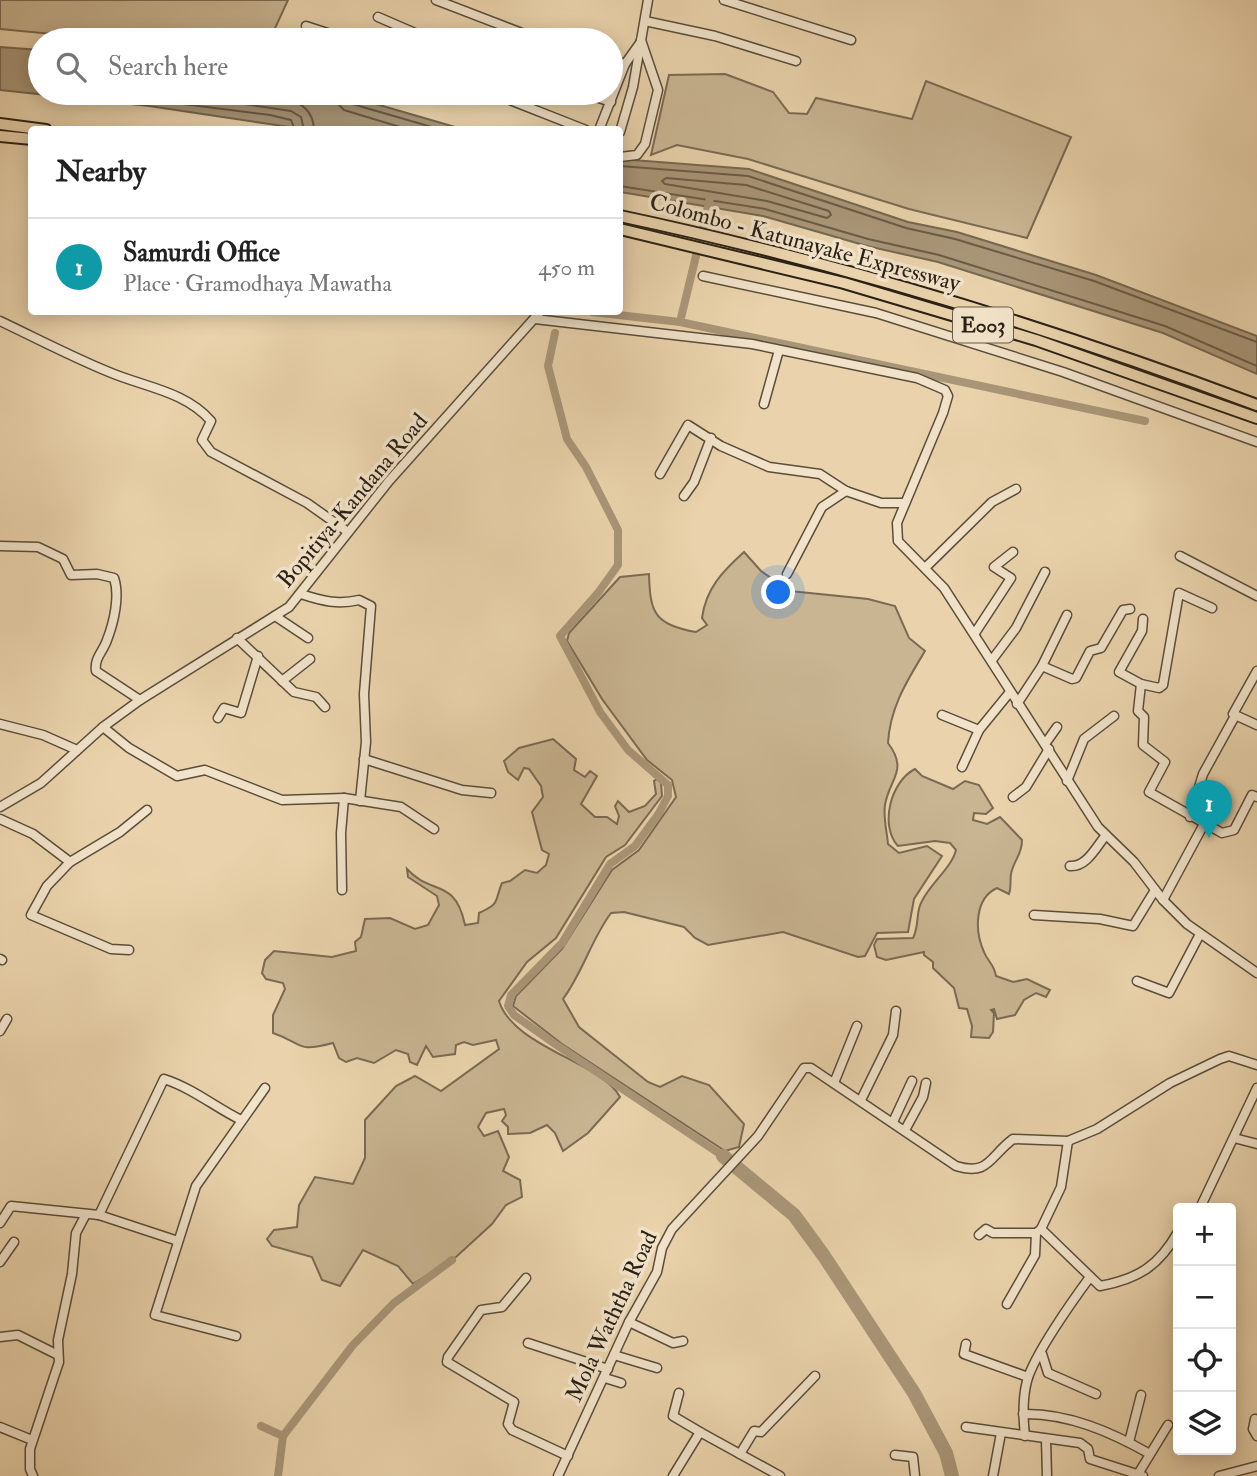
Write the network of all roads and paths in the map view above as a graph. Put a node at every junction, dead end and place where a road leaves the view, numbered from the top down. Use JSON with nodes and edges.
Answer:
{"nodes":[{"id":1,"x":436,"y":0,"type":"edge"},
{"id":2,"x":648,"y":0,"type":"edge"},
{"id":3,"x":724,"y":0,"type":"edge"},
{"id":4,"x":378,"y":17,"type":"dead end"},
{"id":5,"x":645,"y":21,"type":"junction"},
{"id":6,"x":306,"y":26,"type":"dead end"},
{"id":7,"x":312,"y":28,"type":"edge"},
{"id":8,"x":403,"y":28,"type":"edge"},
{"id":9,"x":509,"y":28,"type":"edge"},
{"id":10,"x":641,"y":40,"type":"junction"},
{"id":11,"x":851,"y":40,"type":"dead end"},
{"id":12,"x":796,"y":61,"type":"dead end"},
{"id":13,"x":625,"y":64,"type":"joint"},
{"id":14,"x":623,"y":69,"type":"edge"},
{"id":15,"x":522,"y":105,"type":"edge"},
{"id":16,"x":610,"y":105,"type":"edge"},
{"id":17,"x":0,"y":124,"type":"edge"},
{"id":18,"x":576,"y":126,"type":"edge"},
{"id":19,"x":600,"y":126,"type":"edge"},
{"id":20,"x":621,"y":126,"type":"edge"},
{"id":21,"x":28,"y":128,"type":"edge"},
{"id":22,"x":0,"y":136,"type":"edge"},
{"id":23,"x":28,"y":139,"type":"edge"},
{"id":24,"x":623,"y":157,"type":"edge"},
{"id":25,"x":623,"y":217,"type":"edge"},
{"id":26,"x":623,"y":230,"type":"edge"},
{"id":27,"x":704,"y":276,"type":"dead end"},
{"id":28,"x":537,"y":315,"type":"edge"},
{"id":29,"x":0,"y":321,"type":"edge"},
{"id":30,"x":779,"y":350,"type":"junction"},
{"id":31,"x":764,"y":404,"type":"dead end"},
{"id":32,"x":1257,"y":405,"type":"edge"},
{"id":33,"x":1257,"y":418,"type":"edge"},
{"id":34,"x":711,"y":438,"type":"junction"},
{"id":35,"x":1257,"y":442,"type":"edge"},
{"id":36,"x":660,"y":474,"type":"dead end"},
{"id":37,"x":1016,"y":489,"type":"dead end"},
{"id":38,"x":846,"y":491,"type":"junction"},
{"id":39,"x":684,"y":496,"type":"dead end"},
{"id":40,"x":905,"y":503,"type":"junction"},
{"id":41,"x":348,"y":533,"type":"junction"},
{"id":42,"x":0,"y":546,"type":"edge"},
{"id":43,"x":1013,"y":552,"type":"dead end"},
{"id":44,"x":1180,"y":556,"type":"dead end"},
{"id":45,"x":925,"y":568,"type":"junction"},
{"id":46,"x":1045,"y":572,"type":"dead end"},
{"id":47,"x":787,"y":574,"type":"dead end"},
{"id":48,"x":301,"y":594,"type":"junction"},
{"id":49,"x":1257,"y":596,"type":"edge"},
{"id":50,"x":1212,"y":608,"type":"dead end"},
{"id":51,"x":1129,"y":609,"type":"dead end"},
{"id":52,"x":1067,"y":615,"type":"dead end"},
{"id":53,"x":275,"y":616,"type":"junction"},
{"id":54,"x":1143,"y":619,"type":"dead end"},
{"id":55,"x":975,"y":633,"type":"junction"},
{"id":56,"x":237,"y":638,"type":"junction"},
{"id":57,"x":308,"y":638,"type":"dead end"},
{"id":58,"x":258,"y":656,"type":"junction"},
{"id":59,"x":310,"y":659,"type":"dead end"},
{"id":60,"x":992,"y":660,"type":"junction"},
{"id":61,"x":1042,"y":666,"type":"junction"},
{"id":62,"x":1257,"y":671,"type":"edge"},
{"id":63,"x":282,"y":681,"type":"junction"},
{"id":64,"x":1141,"y":684,"type":"junction"},
{"id":65,"x":1010,"y":692,"type":"junction"},
{"id":66,"x":139,"y":700,"type":"junction"},
{"id":67,"x":1017,"y":704,"type":"junction"},
{"id":68,"x":325,"y":707,"type":"dead end"},
{"id":69,"x":942,"y":715,"type":"dead end"},
{"id":70,"x":1114,"y":716,"type":"dead end"},
{"id":71,"x":1236,"y":716,"type":"junction"},
{"id":72,"x":218,"y":718,"type":"dead end"},
{"id":73,"x":0,"y":724,"type":"edge"},
{"id":74,"x":1257,"y":725,"type":"edge"},
{"id":75,"x":103,"y":727,"type":"junction"},
{"id":76,"x":1057,"y":727,"type":"dead end"},
{"id":77,"x":979,"y":730,"type":"junction"},
{"id":78,"x":1047,"y":746,"type":"junction"},
{"id":79,"x":77,"y":750,"type":"junction"},
{"id":80,"x":364,"y":759,"type":"junction"},
{"id":81,"x":962,"y":767,"type":"dead end"},
{"id":82,"x":1067,"y":781,"type":"junction"},
{"id":83,"x":491,"y":793,"type":"dead end"},
{"id":84,"x":1013,"y":797,"type":"dead end"},
{"id":85,"x":1257,"y":797,"type":"edge"},
{"id":86,"x":344,"y":798,"type":"junction"},
{"id":87,"x":360,"y":801,"type":"junction"},
{"id":88,"x":0,"y":807,"type":"edge"},
{"id":89,"x":147,"y":810,"type":"dead end"},
{"id":90,"x":1189,"y":817,"type":"junction"},
{"id":91,"x":0,"y":820,"type":"edge"},
{"id":92,"x":1204,"y":824,"type":"junction"},
{"id":93,"x":435,"y":830,"type":"dead end"},
{"id":94,"x":1106,"y":835,"type":"junction"},
{"id":95,"x":70,"y":862,"type":"junction"},
{"id":96,"x":1070,"y":866,"type":"dead end"},
{"id":97,"x":342,"y":890,"type":"dead end"},
{"id":98,"x":1156,"y":890,"type":"junction"},
{"id":99,"x":1163,"y":900,"type":"junction"},
{"id":100,"x":1034,"y":915,"type":"dead end"},
{"id":101,"x":1200,"y":934,"type":"junction"},
{"id":102,"x":129,"y":950,"type":"dead end"},
{"id":103,"x":1257,"y":973,"type":"edge"},
{"id":104,"x":1137,"y":981,"type":"dead end"},
{"id":105,"x":896,"y":1011,"type":"dead end"},
{"id":106,"x":7,"y":1018,"type":"dead end"},
{"id":107,"x":857,"y":1026,"type":"dead end"},
{"id":108,"x":0,"y":1031,"type":"edge"},
{"id":109,"x":1257,"y":1065,"type":"edge"},
{"id":110,"x":912,"y":1081,"type":"dead end"},
{"id":111,"x":834,"y":1083,"type":"junction"},
{"id":112,"x":926,"y":1083,"type":"dead end"},
{"id":113,"x":265,"y":1088,"type":"dead end"},
{"id":114,"x":1257,"y":1088,"type":"edge"},
{"id":115,"x":861,"y":1100,"type":"junction"},
{"id":116,"x":241,"y":1120,"type":"junction"},
{"id":117,"x":893,"y":1122,"type":"junction"},
{"id":118,"x":905,"y":1130,"type":"junction"},
{"id":119,"x":1234,"y":1138,"type":"junction"},
{"id":120,"x":1068,"y":1141,"type":"junction"},
{"id":121,"x":1257,"y":1144,"type":"edge"},
{"id":122,"x":1202,"y":1203,"type":"edge"},
{"id":123,"x":86,"y":1214,"type":"junction"},
{"id":124,"x":99,"y":1215,"type":"junction"},
{"id":125,"x":0,"y":1223,"type":"edge"},
{"id":126,"x":1038,"y":1231,"type":"junction"},
{"id":127,"x":979,"y":1235,"type":"dead end"},
{"id":128,"x":178,"y":1241,"type":"junction"},
{"id":129,"x":1173,"y":1241,"type":"edge"},
{"id":130,"x":14,"y":1242,"type":"dead end"},
{"id":131,"x":0,"y":1262,"type":"edge"},
{"id":132,"x":1090,"y":1277,"type":"junction"},
{"id":133,"x":526,"y":1278,"type":"dead end"},
{"id":134,"x":1007,"y":1304,"type":"dead end"},
{"id":135,"x":629,"y":1322,"type":"junction"},
{"id":136,"x":236,"y":1336,"type":"dead end"},
{"id":137,"x":0,"y":1337,"type":"edge"},
{"id":138,"x":683,"y":1341,"type":"dead end"},
{"id":139,"x":528,"y":1343,"type":"dead end"},
{"id":140,"x":966,"y":1344,"type":"dead end"},
{"id":141,"x":1041,"y":1354,"type":"junction"},
{"id":142,"x":58,"y":1355,"type":"junction"},
{"id":143,"x":614,"y":1355,"type":"junction"},
{"id":144,"x":657,"y":1368,"type":"dead end"},
{"id":145,"x":608,"y":1369,"type":"junction"},
{"id":146,"x":815,"y":1376,"type":"dead end"},
{"id":147,"x":1028,"y":1377,"type":"junction"},
{"id":148,"x":605,"y":1378,"type":"junction"},
{"id":149,"x":621,"y":1383,"type":"dead end"},
{"id":150,"x":679,"y":1394,"type":"dead end"},
{"id":151,"x":1096,"y":1394,"type":"dead end"},
{"id":152,"x":1141,"y":1395,"type":"dead end"},
{"id":153,"x":1023,"y":1414,"type":"junction"},
{"id":154,"x":1255,"y":1419,"type":"dead end"},
{"id":155,"x":1168,"y":1424,"type":"dead end"},
{"id":156,"x":0,"y":1427,"type":"edge"},
{"id":157,"x":966,"y":1427,"type":"dead end"},
{"id":158,"x":699,"y":1432,"type":"junction"},
{"id":159,"x":1000,"y":1433,"type":"junction"},
{"id":160,"x":1025,"y":1436,"type":"junction"},
{"id":161,"x":1257,"y":1436,"type":"edge"},
{"id":162,"x":1046,"y":1439,"type":"junction"},
{"id":163,"x":32,"y":1440,"type":"junction"},
{"id":164,"x":1129,"y":1442,"type":"junction"},
{"id":165,"x":740,"y":1454,"type":"junction"},
{"id":166,"x":1150,"y":1454,"type":"junction"},
{"id":167,"x":895,"y":1455,"type":"dead end"},
{"id":168,"x":568,"y":1456,"type":"junction"},
{"id":169,"x":1257,"y":1466,"type":"edge"},
{"id":170,"x":1119,"y":1472,"type":"edge"},
{"id":171,"x":1141,"y":1475,"type":"edge"},
{"id":172,"x":33,"y":1476,"type":"edge"},
{"id":173,"x":558,"y":1476,"type":"edge"},
{"id":174,"x":673,"y":1476,"type":"edge"},
{"id":175,"x":780,"y":1476,"type":"edge"},
{"id":176,"x":915,"y":1476,"type":"edge"},
{"id":177,"x":993,"y":1476,"type":"edge"},
{"id":178,"x":1047,"y":1476,"type":"edge"},
{"id":179,"x":1219,"y":1476,"type":"edge"}],
"edges":[{"from":1,"to":9,"type":"street"},
{"from":2,"to":5,"type":"street"},
{"from":3,"to":11,"type":"street"},
{"from":4,"to":8,"type":"street"},
{"from":5,"to":10,"type":"street"},
{"from":5,"to":12,"type":"street"},
{"from":6,"to":7,"type":"street"},
{"from":10,"to":13,"type":"street"},
{"from":10,"to":20,"type":"street"},
{"from":10,"to":24,"type":"street"},
{"from":13,"to":14,"type":"street"},
{"from":15,"to":18,"type":"street"},
{"from":16,"to":19,"type":"street"},
{"from":17,"to":21,"type":"highway"},
{"from":22,"to":23,"type":"highway"},
{"from":25,"to":32,"type":"highway","name":"Colombo - Katunayake Expressway","number":"E003"},
{"from":26,"to":33,"type":"highway","name":"Colombo - Katunayake Expressway","number":"E003"},
{"from":27,"to":35,"type":"street"},
{"from":28,"to":30,"type":"street"},
{"from":28,"to":41,"type":"street","name":"Bopitiya-Kandana Road"},
{"from":29,"to":41,"type":"street"},
{"from":30,"to":31,"type":"street"},
{"from":30,"to":40,"type":"street"},
{"from":34,"to":36,"type":"street"},
{"from":34,"to":38,"type":"street"},
{"from":34,"to":39,"type":"street"},
{"from":37,"to":45,"type":"street"},
{"from":38,"to":40,"type":"street"},
{"from":38,"to":47,"type":"street"},
{"from":40,"to":45,"type":"street"},
{"from":41,"to":48,"type":"street","name":"Bopitiya-Kandana Road"},
{"from":42,"to":66,"type":"street"},
{"from":43,"to":55,"type":"street"},
{"from":44,"to":49,"type":"street"},
{"from":45,"to":55,"type":"street"},
{"from":46,"to":60,"type":"street"},
{"from":48,"to":53,"type":"street","name":"Bopitiya-Kandana Road"},
{"from":48,"to":80,"type":"street"},
{"from":50,"to":64,"type":"street"},
{"from":51,"to":61,"type":"street"},
{"from":52,"to":61,"type":"street"},
{"from":53,"to":56,"type":"street","name":"Bopitiya-Kandana Road"},
{"from":53,"to":57,"type":"street"},
{"from":54,"to":64,"type":"street"},
{"from":55,"to":60,"type":"street"},
{"from":56,"to":58,"type":"street"},
{"from":56,"to":66,"type":"street","name":"Bopitiya-Kandana Road"},
{"from":58,"to":63,"type":"street"},
{"from":58,"to":72,"type":"street"},
{"from":59,"to":63,"type":"street"},
{"from":60,"to":65,"type":"street"},
{"from":61,"to":67,"type":"street"},
{"from":62,"to":71,"type":"street"},
{"from":63,"to":68,"type":"street"},
{"from":64,"to":90,"type":"street"},
{"from":65,"to":67,"type":"street"},
{"from":65,"to":77,"type":"street"},
{"from":66,"to":75,"type":"street","name":"Bopitiya-Kandana Road"},
{"from":67,"to":78,"type":"street"},
{"from":69,"to":77,"type":"street"},
{"from":70,"to":82,"type":"street"},
{"from":71,"to":74,"type":"street"},
{"from":71,"to":90,"type":"street"},
{"from":73,"to":79,"type":"street"},
{"from":75,"to":79,"type":"street","name":"Bopitiya-Kandana Road"},
{"from":75,"to":86,"type":"street"},
{"from":76,"to":78,"type":"street"},
{"from":77,"to":81,"type":"street"},
{"from":78,"to":82,"type":"street"},
{"from":78,"to":84,"type":"street"},
{"from":79,"to":88,"type":"street","name":"Bopitiya-Kandana Road"},
{"from":80,"to":83,"type":"street"},
{"from":80,"to":87,"type":"street"},
{"from":82,"to":94,"type":"street"},
{"from":85,"to":92,"type":"street"},
{"from":86,"to":87,"type":"street"},
{"from":86,"to":97,"type":"street"},
{"from":87,"to":93,"type":"street"},
{"from":89,"to":95,"type":"street"},
{"from":90,"to":92,"type":"street"},
{"from":91,"to":95,"type":"street"},
{"from":92,"to":99,"type":"street"},
{"from":94,"to":96,"type":"street"},
{"from":94,"to":98,"type":"street"},
{"from":95,"to":102,"type":"street"},
{"from":98,"to":99,"type":"street"},
{"from":98,"to":100,"type":"street"},
{"from":99,"to":101,"type":"street"},
{"from":101,"to":103,"type":"street"},
{"from":101,"to":104,"type":"street"},
{"from":105,"to":115,"type":"street"},
{"from":106,"to":108,"type":"street"},
{"from":107,"to":111,"type":"street"},
{"from":109,"to":120,"type":"street"},
{"from":110,"to":117,"type":"street"},
{"from":111,"to":115,"type":"street","name":"Mola Waththa Road"},
{"from":111,"to":135,"type":"street","name":"Mola Waththa Road"},
{"from":112,"to":118,"type":"street"},
{"from":113,"to":116,"type":"street"},
{"from":114,"to":119,"type":"street"},
{"from":115,"to":117,"type":"street","name":"Mola Waththa Road"},
{"from":116,"to":124,"type":"street"},
{"from":116,"to":128,"type":"street"},
{"from":117,"to":118,"type":"street","name":"Mola Waththa Road"},
{"from":118,"to":120,"type":"street","name":"Mola Waththa Road"},
{"from":119,"to":121,"type":"street"},
{"from":119,"to":122,"type":"street"},
{"from":120,"to":126,"type":"street"},
{"from":123,"to":124,"type":"street"},
{"from":123,"to":125,"type":"street"},
{"from":123,"to":142,"type":"street"},
{"from":124,"to":128,"type":"street"},
{"from":126,"to":127,"type":"street"},
{"from":126,"to":132,"type":"street"},
{"from":126,"to":134,"type":"street"},
{"from":128,"to":136,"type":"street"},
{"from":129,"to":132,"type":"street"},
{"from":130,"to":131,"type":"street"},
{"from":132,"to":141,"type":"street"},
{"from":133,"to":168,"type":"street"},
{"from":135,"to":138,"type":"street"},
{"from":135,"to":143,"type":"street","name":"Mola Waththa Road"},
{"from":137,"to":142,"type":"street"},
{"from":139,"to":145,"type":"street"},
{"from":140,"to":147,"type":"street"},
{"from":141,"to":147,"type":"street"},
{"from":141,"to":151,"type":"street"},
{"from":142,"to":163,"type":"street"},
{"from":143,"to":144,"type":"street"},
{"from":143,"to":145,"type":"street","name":"Mola Waththa Road"},
{"from":145,"to":148,"type":"street","name":"Mola Waththa Road"},
{"from":146,"to":165,"type":"street"},
{"from":147,"to":153,"type":"street"},
{"from":148,"to":149,"type":"street"},
{"from":148,"to":168,"type":"street","name":"Mola Waththa Road"},
{"from":150,"to":158,"type":"street"},
{"from":152,"to":164,"type":"street"},
{"from":153,"to":160,"type":"street"},
{"from":153,"to":164,"type":"street"},
{"from":154,"to":161,"type":"street"},
{"from":155,"to":166,"type":"street"},
{"from":156,"to":163,"type":"street"},
{"from":157,"to":159,"type":"street"},
{"from":158,"to":165,"type":"street"},
{"from":158,"to":174,"type":"street"},
{"from":159,"to":160,"type":"street"},
{"from":159,"to":177,"type":"street"},
{"from":160,"to":162,"type":"street"},
{"from":162,"to":170,"type":"street"},
{"from":162,"to":178,"type":"street"},
{"from":163,"to":172,"type":"street"},
{"from":164,"to":166,"type":"street"},
{"from":165,"to":175,"type":"street"},
{"from":166,"to":171,"type":"street"},
{"from":167,"to":176,"type":"street"},
{"from":168,"to":173,"type":"street","name":"Mola Waththa Road"},
{"from":169,"to":179,"type":"street"},
{"from":170,"to":171,"type":"street"}]}
